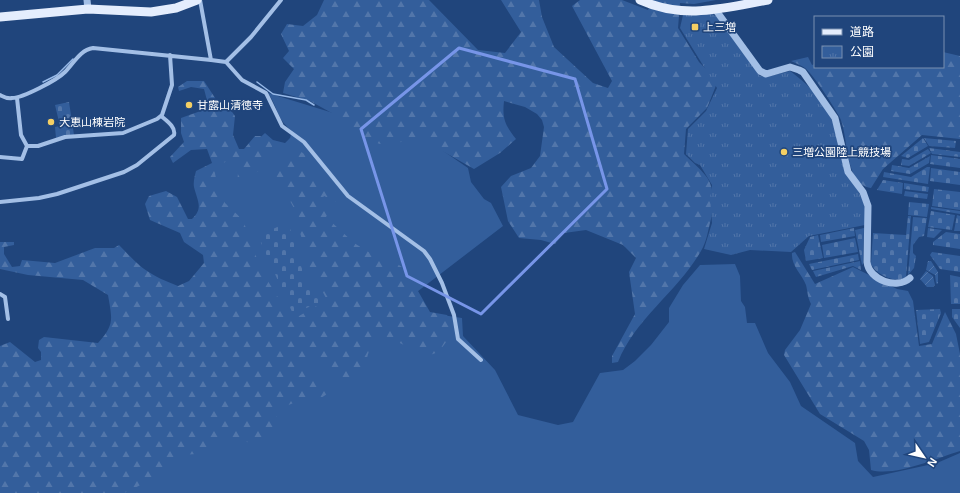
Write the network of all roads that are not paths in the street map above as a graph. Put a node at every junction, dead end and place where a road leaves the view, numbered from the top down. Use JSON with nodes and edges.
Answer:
{"nodes":[{"id":1,"x":198,"y":0,"type":"edge"},
{"id":2,"x":281,"y":0,"type":"edge"},
{"id":3,"x":640,"y":0,"type":"edge"},
{"id":4,"x":768,"y":0,"type":"edge"},
{"id":5,"x":88,"y":5,"type":"edge"},
{"id":6,"x":715,"y":9,"type":"junction"},
{"id":7,"x":0,"y":17,"type":"edge"},
{"id":8,"x":170,"y":55,"type":"junction"},
{"id":9,"x":211,"y":60,"type":"junction"},
{"id":10,"x":226,"y":62,"type":"junction"},
{"id":11,"x":0,"y":95,"type":"edge"},
{"id":12,"x":17,"y":98,"type":"junction"},
{"id":13,"x":162,"y":116,"type":"junction"},
{"id":14,"x":27,"y":146,"type":"junction"},
{"id":15,"x":0,"y":158,"type":"edge"},
{"id":16,"x":0,"y":202,"type":"edge"},
{"id":17,"x":910,"y":278,"type":"dead end"},
{"id":18,"x":0,"y":294,"type":"edge"},
{"id":19,"x":8,"y":319,"type":"dead end"},
{"id":20,"x":481,"y":360,"type":"dead end"}],
"edges":[{"from":1,"to":5,"type":"main road"},
{"from":1,"to":9,"type":"street"},
{"from":2,"to":10,"type":"street"},
{"from":3,"to":6,"type":"main road"},
{"from":4,"to":6,"type":"main road"},
{"from":5,"to":7,"type":"main road"},
{"from":6,"to":17,"type":"street"},
{"from":8,"to":9,"type":"street"},
{"from":8,"to":12,"type":"street"},
{"from":8,"to":13,"type":"street"},
{"from":9,"to":10,"type":"street"},
{"from":10,"to":20,"type":"street"},
{"from":11,"to":12,"type":"street"},
{"from":12,"to":14,"type":"street"},
{"from":13,"to":14,"type":"street"},
{"from":13,"to":16,"type":"street"},
{"from":14,"to":15,"type":"street"},
{"from":18,"to":19,"type":"street"}]}
